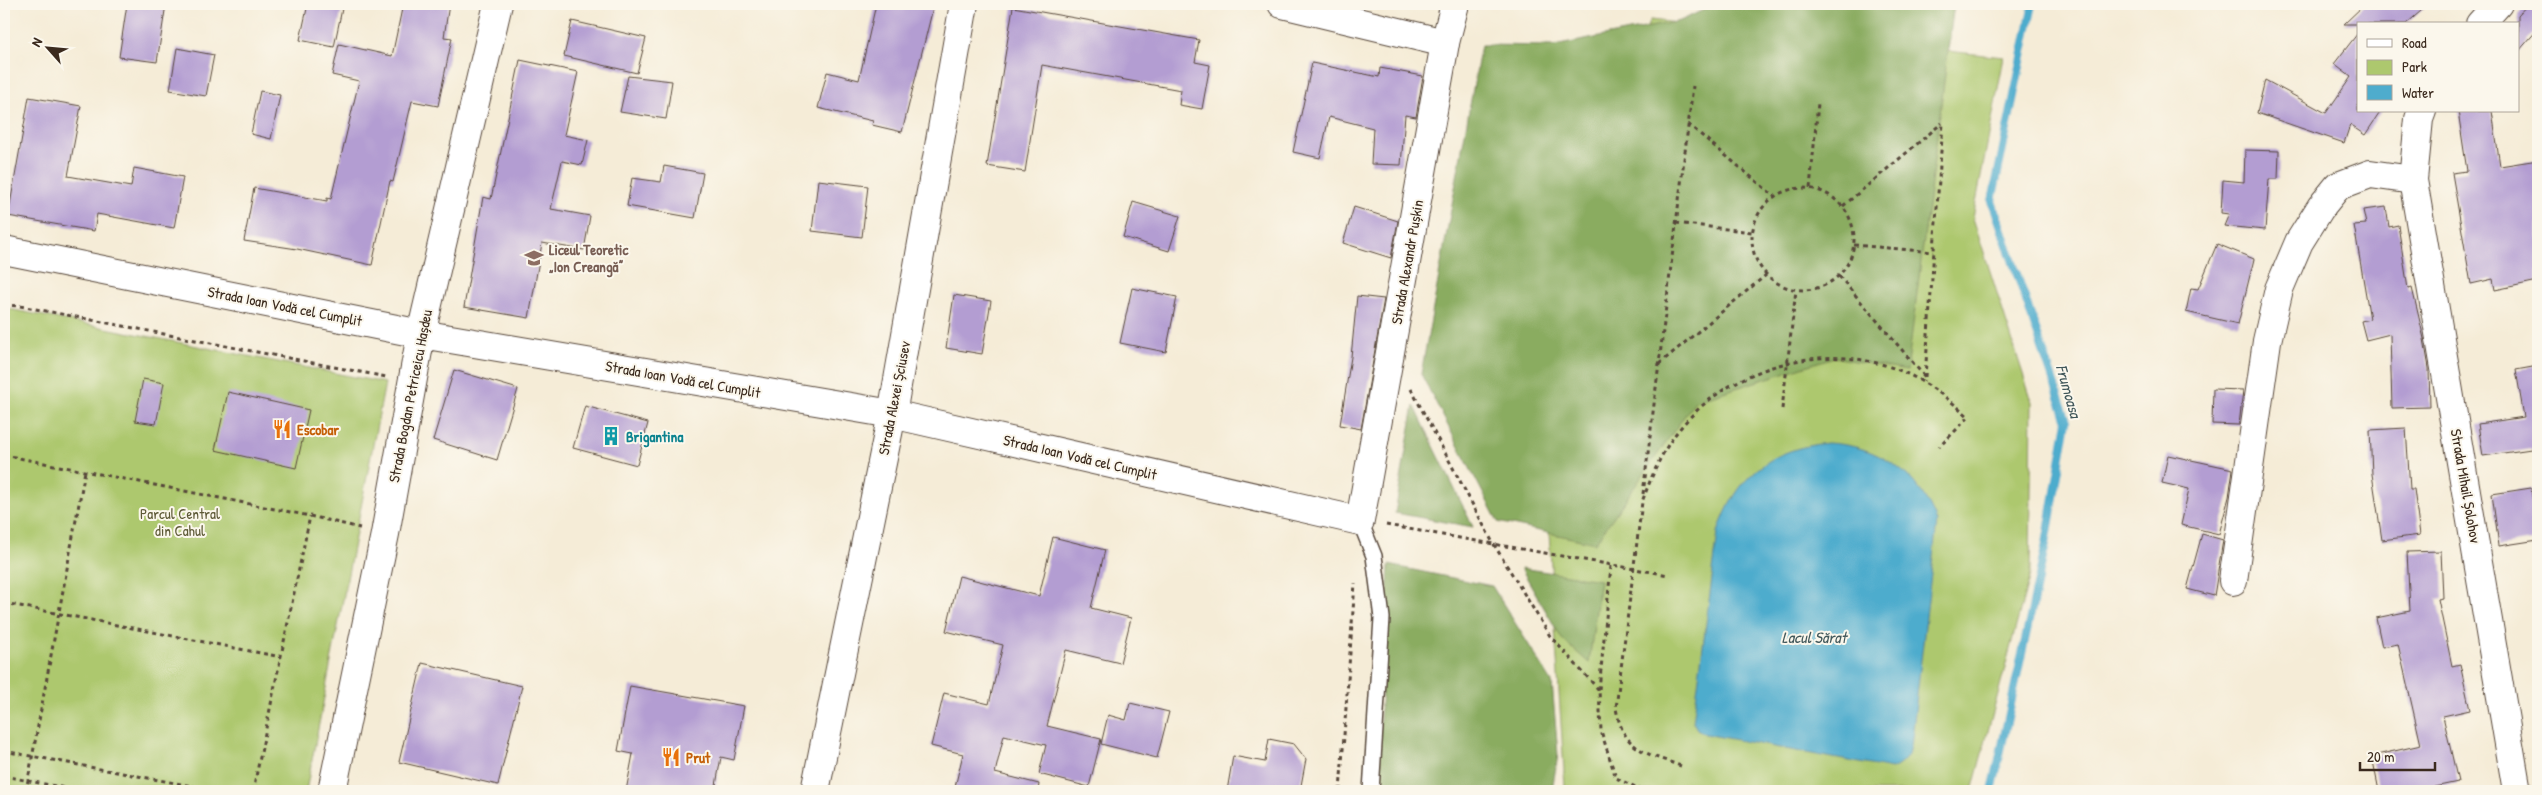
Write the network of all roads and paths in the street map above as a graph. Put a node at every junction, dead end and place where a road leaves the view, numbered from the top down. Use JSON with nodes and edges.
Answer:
{"nodes":[{"id":1,"x":498,"y":4,"type":"edge"},
{"id":2,"x":964,"y":4,"type":"edge"},
{"id":3,"x":1282,"y":4,"type":"edge"},
{"id":4,"x":1455,"y":4,"type":"edge"},
{"id":5,"x":2498,"y":4,"type":"edge"},
{"id":6,"x":2482,"y":22,"type":"edge"},
{"id":7,"x":1445,"y":43,"type":"junction"},
{"id":8,"x":1693,"y":86,"type":"dead end"},
{"id":9,"x":1818,"y":103,"type":"dead end"},
{"id":10,"x":2422,"y":112,"type":"edge"},
{"id":11,"x":1688,"y":124,"type":"junction"},
{"id":12,"x":2413,"y":180,"type":"junction"},
{"id":13,"x":1810,"y":188,"type":"junction"},
{"id":14,"x":1774,"y":196,"type":"junction"},
{"id":15,"x":1843,"y":206,"type":"junction"},
{"id":16,"x":1676,"y":223,"type":"junction"},
{"id":17,"x":1752,"y":232,"type":"junction"},
{"id":18,"x":1854,"y":244,"type":"junction"},
{"id":19,"x":4,"y":250,"type":"edge"},
{"id":20,"x":1934,"y":252,"type":"junction"},
{"id":21,"x":1766,"y":275,"type":"junction"},
{"id":22,"x":1839,"y":276,"type":"junction"},
{"id":23,"x":1796,"y":290,"type":"junction"},
{"id":24,"x":4,"y":304,"type":"edge"},
{"id":25,"x":421,"y":334,"type":"junction"},
{"id":26,"x":1787,"y":363,"type":"junction"},
{"id":27,"x":1389,"y":364,"type":"junction"},
{"id":28,"x":1659,"y":364,"type":"junction"},
{"id":29,"x":393,"y":379,"type":"dead end"},
{"id":30,"x":1924,"y":379,"type":"junction"},
{"id":31,"x":1782,"y":409,"type":"dead end"},
{"id":32,"x":892,"y":414,"type":"junction"},
{"id":33,"x":1939,"y":447,"type":"dead end"},
{"id":34,"x":4,"y":455,"type":"edge"},
{"id":35,"x":85,"y":471,"type":"junction"},
{"id":36,"x":1642,"y":502,"type":"junction"},
{"id":37,"x":310,"y":516,"type":"junction"},
{"id":38,"x":1360,"y":521,"type":"junction"},
{"id":39,"x":385,"y":534,"type":"junction"},
{"id":40,"x":1493,"y":543,"type":"junction"},
{"id":41,"x":1611,"y":566,"type":"junction"},
{"id":42,"x":1634,"y":570,"type":"junction"},
{"id":43,"x":1669,"y":575,"type":"dead end"},
{"id":44,"x":1356,"y":579,"type":"dead end"},
{"id":45,"x":2233,"y":581,"type":"dead end"},
{"id":46,"x":4,"y":602,"type":"edge"},
{"id":47,"x":59,"y":614,"type":"junction"},
{"id":48,"x":281,"y":658,"type":"junction"},
{"id":49,"x":1599,"y":690,"type":"junction"},
{"id":50,"x":4,"y":751,"type":"edge"},
{"id":51,"x":33,"y":756,"type":"junction"},
{"id":52,"x":1681,"y":766,"type":"dead end"},
{"id":53,"x":4,"y":776,"type":"edge"},
{"id":54,"x":28,"y":781,"type":"junction"},
{"id":55,"x":26,"y":791,"type":"edge"},
{"id":56,"x":80,"y":791,"type":"edge"},
{"id":57,"x":218,"y":791,"type":"edge"},
{"id":58,"x":253,"y":791,"type":"edge"},
{"id":59,"x":332,"y":791,"type":"edge"},
{"id":60,"x":815,"y":791,"type":"edge"},
{"id":61,"x":1340,"y":791,"type":"edge"},
{"id":62,"x":1371,"y":791,"type":"edge"},
{"id":63,"x":1644,"y":791,"type":"edge"},
{"id":64,"x":2517,"y":791,"type":"edge"}],
"edges":[{"from":1,"to":25,"type":"street","name":"Strada Bogdan Petriceicu Hașdeu"},
{"from":2,"to":32,"type":"street","name":"Strada Alexei Șciusev"},
{"from":3,"to":7,"type":"street"},
{"from":4,"to":7,"type":"street","name":"Strada Alexandr Pușkin"},
{"from":5,"to":6,"type":"street"},
{"from":7,"to":27,"type":"street","name":"Strada Alexandr Pușkin"},
{"from":8,"to":11,"type":"path"},
{"from":9,"to":13,"type":"path"},
{"from":10,"to":12,"type":"street","name":"Strada Mihail Șolohov"},
{"from":11,"to":14,"type":"path"},
{"from":11,"to":16,"type":"path"},
{"from":12,"to":45,"type":"street"},
{"from":12,"to":64,"type":"street","name":"Strada Mihail Șolohov"},
{"from":13,"to":14,"type":"path"},
{"from":13,"to":15,"type":"path"},
{"from":14,"to":17,"type":"path"},
{"from":15,"to":18,"type":"path"},
{"from":15,"to":20,"type":"path"},
{"from":16,"to":17,"type":"path"},
{"from":16,"to":28,"type":"path"},
{"from":17,"to":21,"type":"path"},
{"from":18,"to":20,"type":"path"},
{"from":18,"to":22,"type":"path"},
{"from":19,"to":25,"type":"street","name":"Strada Ioan Vodă cel Cumplit"},
{"from":20,"to":30,"type":"path"},
{"from":21,"to":23,"type":"path"},
{"from":21,"to":28,"type":"path"},
{"from":22,"to":23,"type":"path"},
{"from":22,"to":30,"type":"path"},
{"from":23,"to":26,"type":"path"},
{"from":24,"to":29,"type":"path"},
{"from":25,"to":32,"type":"street","name":"Strada Ioan Vodă cel Cumplit"},
{"from":25,"to":39,"type":"street","name":"Strada Bogdan Petriceicu Hașdeu"},
{"from":26,"to":30,"type":"path"},
{"from":26,"to":31,"type":"path"},
{"from":26,"to":36,"type":"path"},
{"from":27,"to":38,"type":"street","name":"Strada Alexandr Pușkin"},
{"from":27,"to":40,"type":"path"},
{"from":28,"to":36,"type":"path"},
{"from":30,"to":33,"type":"path"},
{"from":32,"to":38,"type":"street","name":"Strada Ioan Vodă cel Cumplit"},
{"from":32,"to":60,"type":"street","name":"Strada Alexei Șciusev"},
{"from":34,"to":35,"type":"path"},
{"from":35,"to":37,"type":"path"},
{"from":35,"to":47,"type":"path"},
{"from":36,"to":42,"type":"path"},
{"from":37,"to":39,"type":"path"},
{"from":37,"to":48,"type":"path"},
{"from":38,"to":40,"type":"path"},
{"from":38,"to":62,"type":"lane"},
{"from":39,"to":59,"type":"street","name":"Strada Bogdan Petriceicu Hașdeu"},
{"from":40,"to":41,"type":"path"},
{"from":40,"to":49,"type":"path"},
{"from":41,"to":42,"type":"path"},
{"from":41,"to":49,"type":"path"},
{"from":42,"to":43,"type":"path"},
{"from":42,"to":52,"type":"path"},
{"from":44,"to":61,"type":"path"},
{"from":46,"to":47,"type":"path"},
{"from":47,"to":48,"type":"path"},
{"from":47,"to":51,"type":"path"},
{"from":48,"to":58,"type":"path"},
{"from":49,"to":63,"type":"path"},
{"from":50,"to":51,"type":"path"},
{"from":51,"to":54,"type":"path"},
{"from":51,"to":57,"type":"path"},
{"from":53,"to":54,"type":"path"},
{"from":54,"to":55,"type":"path"},
{"from":54,"to":56,"type":"path"}]}
